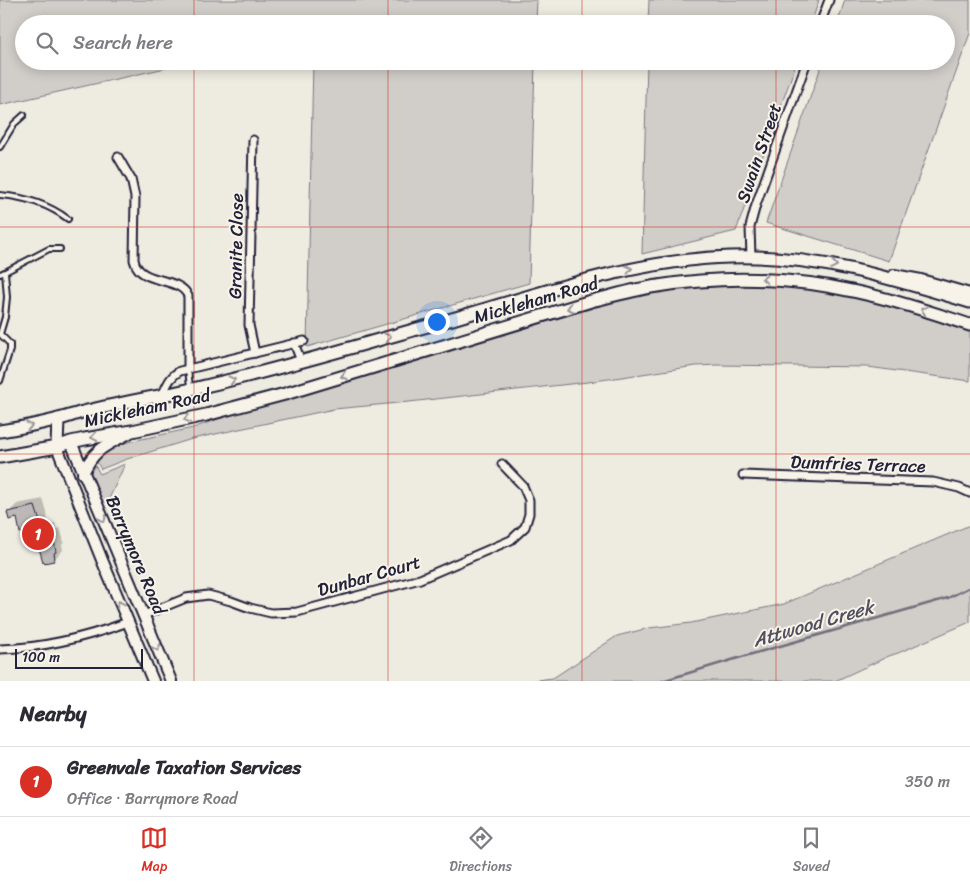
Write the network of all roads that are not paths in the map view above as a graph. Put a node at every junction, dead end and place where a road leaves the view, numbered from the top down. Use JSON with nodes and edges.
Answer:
{"nodes":[{"id":1,"x":829,"y":0,"type":"edge"},
{"id":2,"x":823,"y":15,"type":"edge"},
{"id":3,"x":804,"y":70,"type":"edge"},
{"id":4,"x":24,"y":115,"type":"dead end"},
{"id":5,"x":253,"y":140,"type":"dead end"},
{"id":6,"x":0,"y":147,"type":"edge"},
{"id":7,"x":118,"y":157,"type":"dead end"},
{"id":8,"x":0,"y":195,"type":"edge"},
{"id":9,"x":68,"y":219,"type":"dead end"},
{"id":10,"x":60,"y":249,"type":"dead end"},
{"id":11,"x":751,"y":257,"type":"junction"},
{"id":12,"x":2,"y":273,"type":"edge"},
{"id":13,"x":873,"y":273,"type":"junction"},
{"id":14,"x":970,"y":294,"type":"edge"},
{"id":15,"x":970,"y":302,"type":"edge"},
{"id":16,"x":970,"y":325,"type":"edge"},
{"id":17,"x":0,"y":334,"type":"edge"},
{"id":18,"x":304,"y":341,"type":"dead end"},
{"id":19,"x":294,"y":343,"type":"junction"},
{"id":20,"x":255,"y":353,"type":"junction"},
{"id":21,"x":301,"y":361,"type":"junction"},
{"id":22,"x":188,"y":369,"type":"junction"},
{"id":23,"x":0,"y":381,"type":"edge"},
{"id":24,"x":190,"y":390,"type":"junction"},
{"id":25,"x":162,"y":396,"type":"junction"},
{"id":26,"x":58,"y":419,"type":"junction"},
{"id":27,"x":0,"y":431,"type":"edge"},
{"id":28,"x":132,"y":431,"type":"junction"},
{"id":29,"x":71,"y":442,"type":"junction"},
{"id":30,"x":57,"y":447,"type":"junction"},
{"id":31,"x":0,"y":457,"type":"edge"},
{"id":32,"x":502,"y":464,"type":"dead end"},
{"id":33,"x":84,"y":474,"type":"junction"},
{"id":34,"x":743,"y":476,"type":"dead end"},
{"id":35,"x":970,"y":493,"type":"edge"},
{"id":36,"x":144,"y":615,"type":"junction"},
{"id":37,"x":128,"y":622,"type":"junction"},
{"id":38,"x":0,"y":649,"type":"edge"},
{"id":39,"x":153,"y":681,"type":"edge"},
{"id":40,"x":171,"y":681,"type":"edge"}],
"edges":[{"from":1,"to":2,"type":"street"},
{"from":3,"to":11,"type":"street","name":"Swain Street"},
{"from":4,"to":6,"type":"lane"},
{"from":5,"to":20,"type":"street","name":"Granite Close"},
{"from":7,"to":22,"type":"street"},
{"from":8,"to":9,"type":"lane"},
{"from":10,"to":12,"type":"lane"},
{"from":11,"to":13,"type":"main road","name":"Mickleham Road","one_way":true},
{"from":21,"to":11,"type":"main road","name":"Mickleham Road","one_way":true},
{"from":12,"to":17,"type":"lane"},
{"from":13,"to":14,"type":"street"},
{"from":13,"to":15,"type":"main road","name":"Mickleham Road"},
{"from":16,"to":28,"type":"main road","name":"Mickleham Road","one_way":true},
{"from":17,"to":23,"type":"lane"},
{"from":18,"to":19,"type":"street"},
{"from":19,"to":20,"type":"street"},
{"from":19,"to":21,"type":"street"},
{"from":20,"to":22,"type":"street"},
{"from":24,"to":21,"type":"main road","name":"Mickleham Road","one_way":true},
{"from":22,"to":24,"type":"lane"},
{"from":22,"to":25,"type":"street"},
{"from":24,"to":25,"type":"main road","name":"Mickleham Road"},
{"from":25,"to":26,"type":"main road","name":"Mickleham Road"},
{"from":27,"to":26,"type":"main road","name":"Mickleham Road","one_way":true},
{"from":26,"to":29,"type":"main road"},
{"from":26,"to":30,"type":"main road"},
{"from":28,"to":29,"type":"main road","name":"Mickleham Road","one_way":true},
{"from":28,"to":33,"type":"street"},
{"from":29,"to":30,"type":"main road","name":"Mickleham Road"},
{"from":29,"to":33,"type":"street","name":"Barrymore Road"},
{"from":30,"to":31,"type":"main road","name":"Mickleham Road"},
{"from":37,"to":30,"type":"street","name":"Barrymore Road","one_way":true},
{"from":32,"to":36,"type":"street","name":"Dunbar Court"},
{"from":33,"to":36,"type":"street","name":"Barrymore Road","one_way":true},
{"from":34,"to":35,"type":"street","name":"Dumfries Terrace"},
{"from":36,"to":37,"type":"street"},
{"from":36,"to":40,"type":"street","name":"Barrymore Road","one_way":true},
{"from":37,"to":38,"type":"street"},
{"from":37,"to":39,"type":"street","name":"Barrymore Road"}]}
